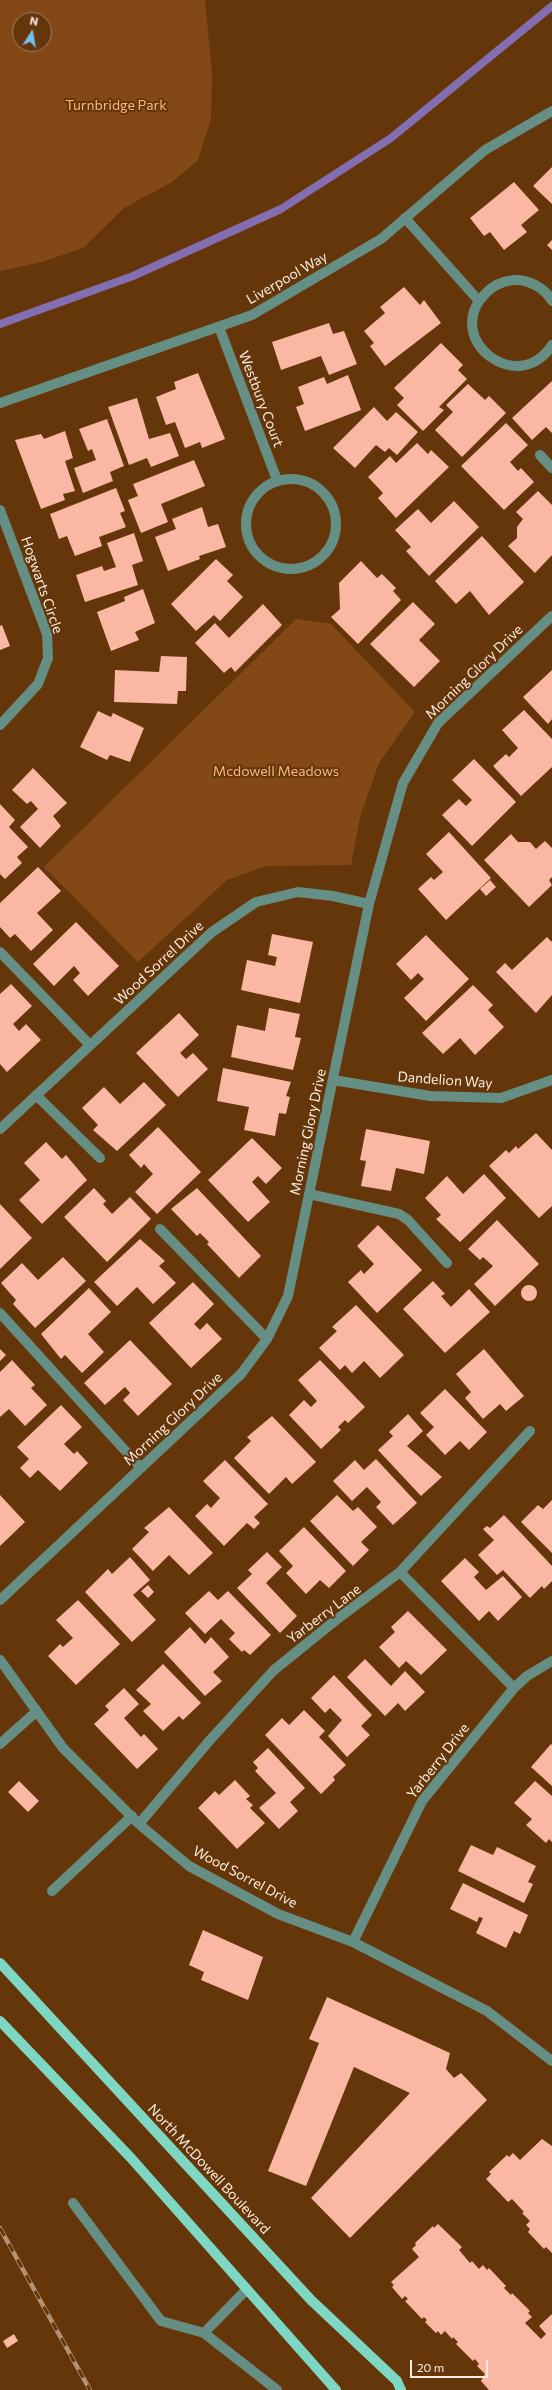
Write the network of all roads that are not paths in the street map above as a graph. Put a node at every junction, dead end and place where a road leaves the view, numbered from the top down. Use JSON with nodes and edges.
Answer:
{"nodes":[{"id":1,"x":552,"y":111,"type":"edge"},
{"id":2,"x":405,"y":218,"type":"junction"},
{"id":3,"x":479,"y":301,"type":"junction"},
{"id":4,"x":552,"y":301,"type":"edge"},
{"id":5,"x":219,"y":327,"type":"junction"},
{"id":6,"x":552,"y":345,"type":"edge"},
{"id":7,"x":0,"y":403,"type":"edge"},
{"id":8,"x":540,"y":455,"type":"dead end"},
{"id":9,"x":552,"y":468,"type":"edge"},
{"id":10,"x":277,"y":480,"type":"junction"},
{"id":11,"x":0,"y":510,"type":"edge"},
{"id":12,"x":552,"y":616,"type":"edge"},
{"id":13,"x":0,"y":725,"type":"edge"},
{"id":14,"x":369,"y":904,"type":"junction"},
{"id":15,"x":0,"y":952,"type":"edge"},
{"id":16,"x":90,"y":1045,"type":"junction"},
{"id":17,"x":333,"y":1080,"type":"junction"},
{"id":18,"x":552,"y":1080,"type":"edge"},
{"id":19,"x":36,"y":1095,"type":"junction"},
{"id":20,"x":0,"y":1129,"type":"edge"},
{"id":21,"x":100,"y":1158,"type":"dead end"},
{"id":22,"x":309,"y":1194,"type":"junction"},
{"id":23,"x":160,"y":1229,"type":"dead end"},
{"id":24,"x":447,"y":1263,"type":"dead end"},
{"id":25,"x":0,"y":1313,"type":"edge"},
{"id":26,"x":268,"y":1339,"type":"junction"},
{"id":27,"x":530,"y":1431,"type":"dead end"},
{"id":28,"x":142,"y":1468,"type":"junction"},
{"id":29,"x":400,"y":1572,"type":"junction"},
{"id":30,"x":0,"y":1600,"type":"edge"},
{"id":31,"x":0,"y":1660,"type":"edge"},
{"id":32,"x":552,"y":1661,"type":"edge"},
{"id":33,"x":514,"y":1688,"type":"junction"},
{"id":34,"x":36,"y":1711,"type":"junction"},
{"id":35,"x":0,"y":1744,"type":"edge"},
{"id":36,"x":136,"y":1820,"type":"junction"},
{"id":37,"x":52,"y":1891,"type":"dead end"},
{"id":38,"x":354,"y":1942,"type":"junction"},
{"id":39,"x":0,"y":1963,"type":"edge"},
{"id":40,"x":0,"y":2021,"type":"edge"},
{"id":41,"x":552,"y":2061,"type":"edge"},
{"id":42,"x":73,"y":2203,"type":"dead end"},
{"id":43,"x":247,"y":2289,"type":"junction"},
{"id":44,"x":204,"y":2333,"type":"junction"},
{"id":45,"x":277,"y":2390,"type":"edge"},
{"id":46,"x":336,"y":2390,"type":"edge"},
{"id":47,"x":401,"y":2390,"type":"edge"}],
"edges":[{"from":1,"to":2,"type":"street","name":"Liverpool Way"},
{"from":2,"to":3,"type":"street"},
{"from":2,"to":5,"type":"street","name":"Liverpool Way"},
{"from":3,"to":4,"type":"street"},
{"from":3,"to":6,"type":"street"},
{"from":5,"to":7,"type":"street","name":"Liverpool Way"},
{"from":5,"to":10,"type":"street","name":"Westbury Court"},
{"from":8,"to":9,"type":"street"},
{"from":10,"to":10,"type":"street"},
{"from":11,"to":13,"type":"street","name":"Hogwarts Circle"},
{"from":12,"to":14,"type":"street","name":"Morning Glory Drive"},
{"from":14,"to":16,"type":"street","name":"Wood Sorrel Drive"},
{"from":14,"to":17,"type":"street","name":"Morning Glory Drive"},
{"from":15,"to":16,"type":"street"},
{"from":16,"to":19,"type":"street","name":"Wood Sorrel Drive"},
{"from":17,"to":18,"type":"street","name":"Dandelion Way"},
{"from":17,"to":22,"type":"street","name":"Morning Glory Drive"},
{"from":19,"to":20,"type":"street","name":"Wood Sorrel Drive"},
{"from":19,"to":21,"type":"street"},
{"from":22,"to":24,"type":"street"},
{"from":22,"to":26,"type":"street","name":"Morning Glory Drive"},
{"from":23,"to":26,"type":"street"},
{"from":25,"to":28,"type":"street"},
{"from":26,"to":28,"type":"street","name":"Morning Glory Drive"},
{"from":27,"to":29,"type":"street","name":"Yarberry Lane"},
{"from":28,"to":30,"type":"street","name":"Morning Glory Drive"},
{"from":29,"to":33,"type":"street"},
{"from":29,"to":36,"type":"street","name":"Yarberry Lane"},
{"from":31,"to":34,"type":"street","name":"Wood Sorrel Drive"},
{"from":32,"to":33,"type":"street","name":"Yarberry Drive"},
{"from":33,"to":38,"type":"street","name":"Yarberry Drive"},
{"from":34,"to":35,"type":"street"},
{"from":34,"to":36,"type":"street","name":"Wood Sorrel Drive"},
{"from":36,"to":37,"type":"street","name":"Yarberry Lane"},
{"from":36,"to":38,"type":"street","name":"Wood Sorrel Drive"},
{"from":38,"to":41,"type":"street","name":"Wood Sorrel Drive"},
{"from":39,"to":47,"type":"main road","name":"North McDowell Boulevard"},
{"from":40,"to":43,"type":"main road"},
{"from":42,"to":44,"type":"street"},
{"from":43,"to":44,"type":"street"},
{"from":43,"to":46,"type":"main road"},
{"from":44,"to":45,"type":"street"}]}
